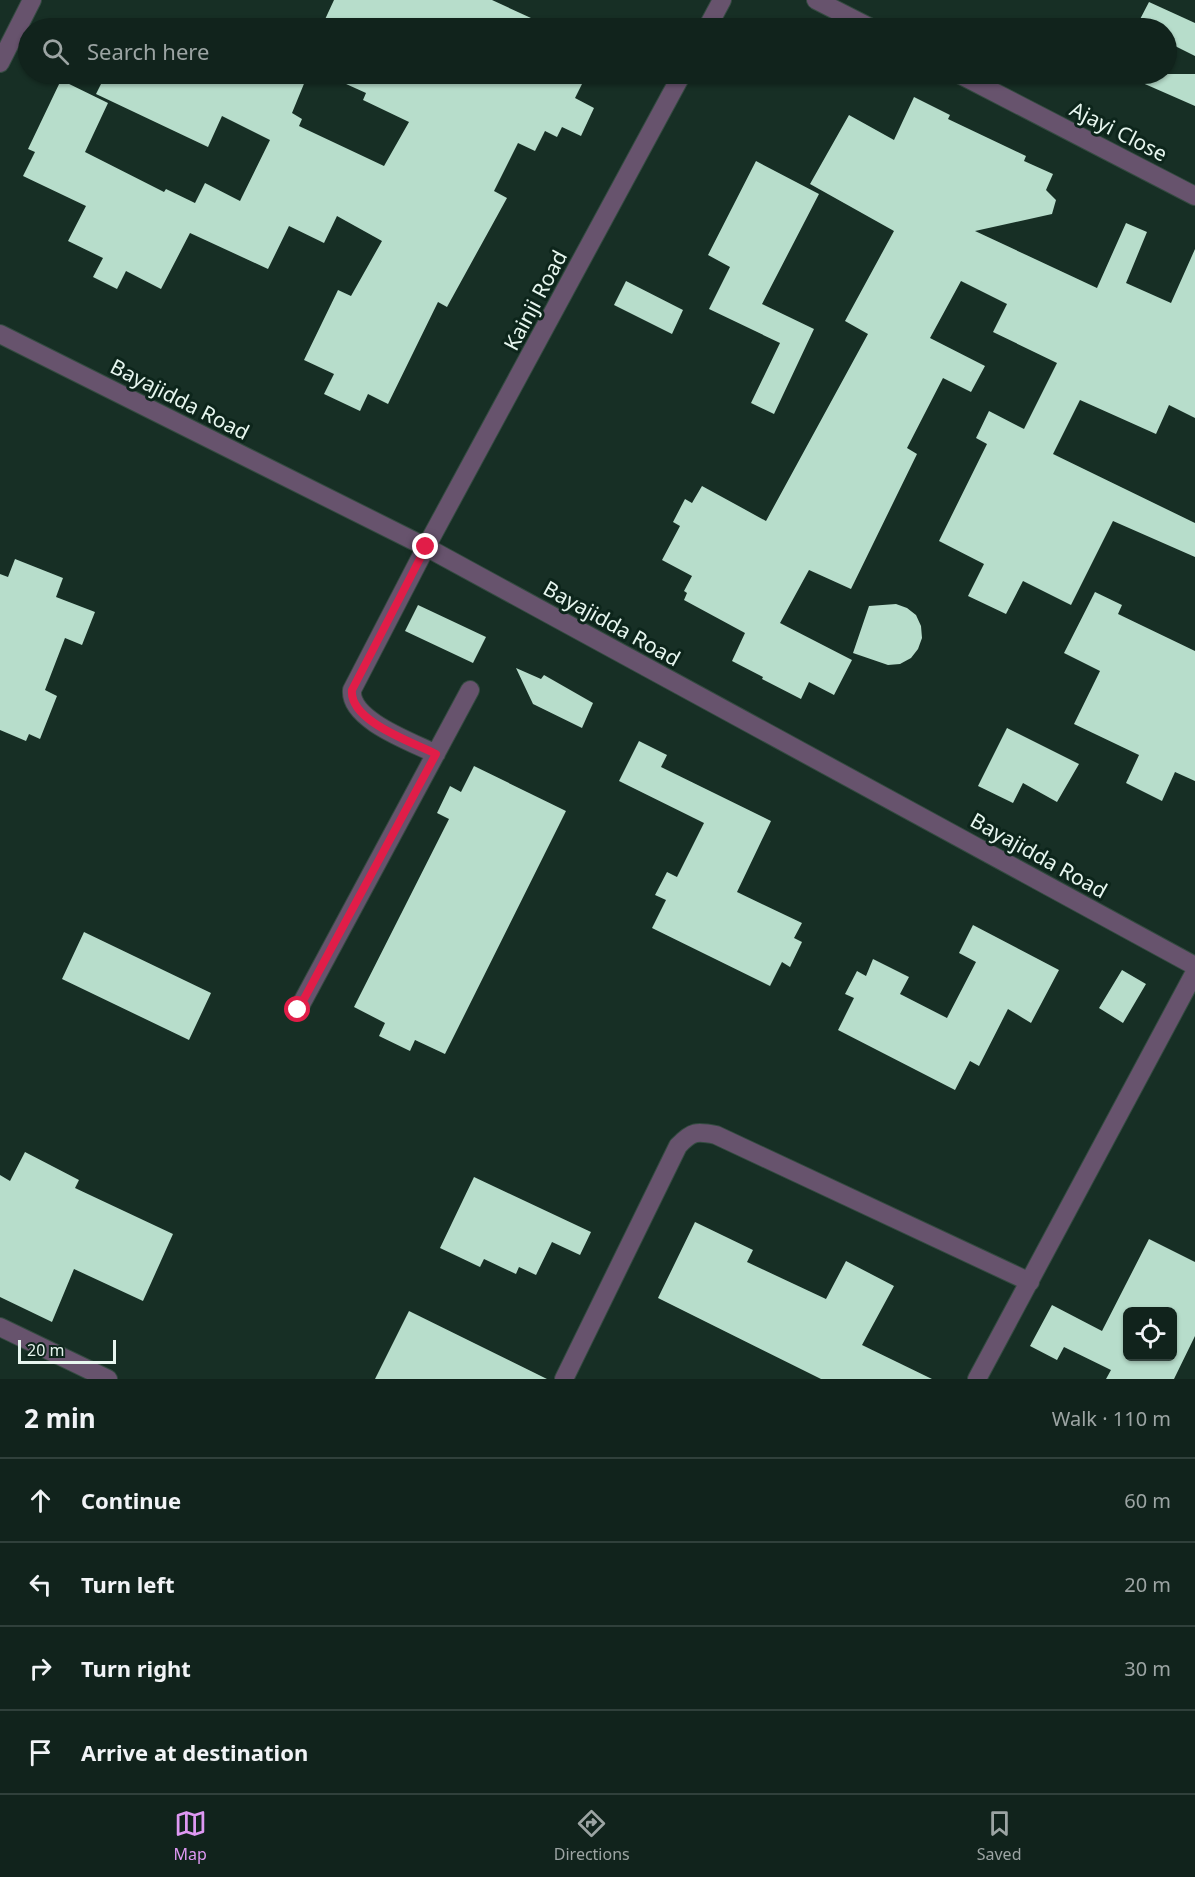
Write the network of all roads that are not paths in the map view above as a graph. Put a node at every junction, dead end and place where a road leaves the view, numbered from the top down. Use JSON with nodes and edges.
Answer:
{"nodes":[{"id":1,"x":32,"y":0,"type":"edge"},
{"id":2,"x":722,"y":0,"type":"edge"},
{"id":3,"x":816,"y":0,"type":"edge"},
{"id":4,"x":23,"y":18,"type":"edge"},
{"id":5,"x":712,"y":18,"type":"edge"},
{"id":6,"x":851,"y":18,"type":"edge"},
{"id":7,"x":18,"y":28,"type":"edge"},
{"id":8,"x":0,"y":63,"type":"edge"},
{"id":9,"x":677,"y":84,"type":"edge"},
{"id":10,"x":977,"y":84,"type":"edge"},
{"id":11,"x":1195,"y":196,"type":"edge"},
{"id":12,"x":0,"y":334,"type":"edge"},
{"id":13,"x":426,"y":547,"type":"junction"},
{"id":14,"x":470,"y":690,"type":"dead end"},
{"id":15,"x":436,"y":754,"type":"junction"},
{"id":16,"x":1195,"y":966,"type":"edge"},
{"id":17,"x":1195,"y":972,"type":"edge"},
{"id":18,"x":298,"y":1010,"type":"dead end"},
{"id":19,"x":1030,"y":1282,"type":"junction"},
{"id":20,"x":0,"y":1327,"type":"edge"},
{"id":21,"x":108,"y":1379,"type":"edge"},
{"id":22,"x":564,"y":1379,"type":"edge"},
{"id":23,"x":977,"y":1379,"type":"edge"}],
"edges":[{"from":1,"to":4,"type":"street"},
{"from":2,"to":5,"type":"street"},
{"from":3,"to":6,"type":"street"},
{"from":7,"to":8,"type":"street"},
{"from":9,"to":13,"type":"street","name":"Kainji Road"},
{"from":10,"to":11,"type":"street","name":"Ajayi Close"},
{"from":12,"to":13,"type":"street","name":"Bayajidda Road"},
{"from":13,"to":15,"type":"street","name":"Kainji Road"},
{"from":13,"to":16,"type":"street","name":"Bayajidda Road"},
{"from":14,"to":15,"type":"street"},
{"from":15,"to":18,"type":"street"},
{"from":17,"to":19,"type":"street"},
{"from":19,"to":22,"type":"street"},
{"from":19,"to":23,"type":"street"},
{"from":20,"to":21,"type":"street"}]}
